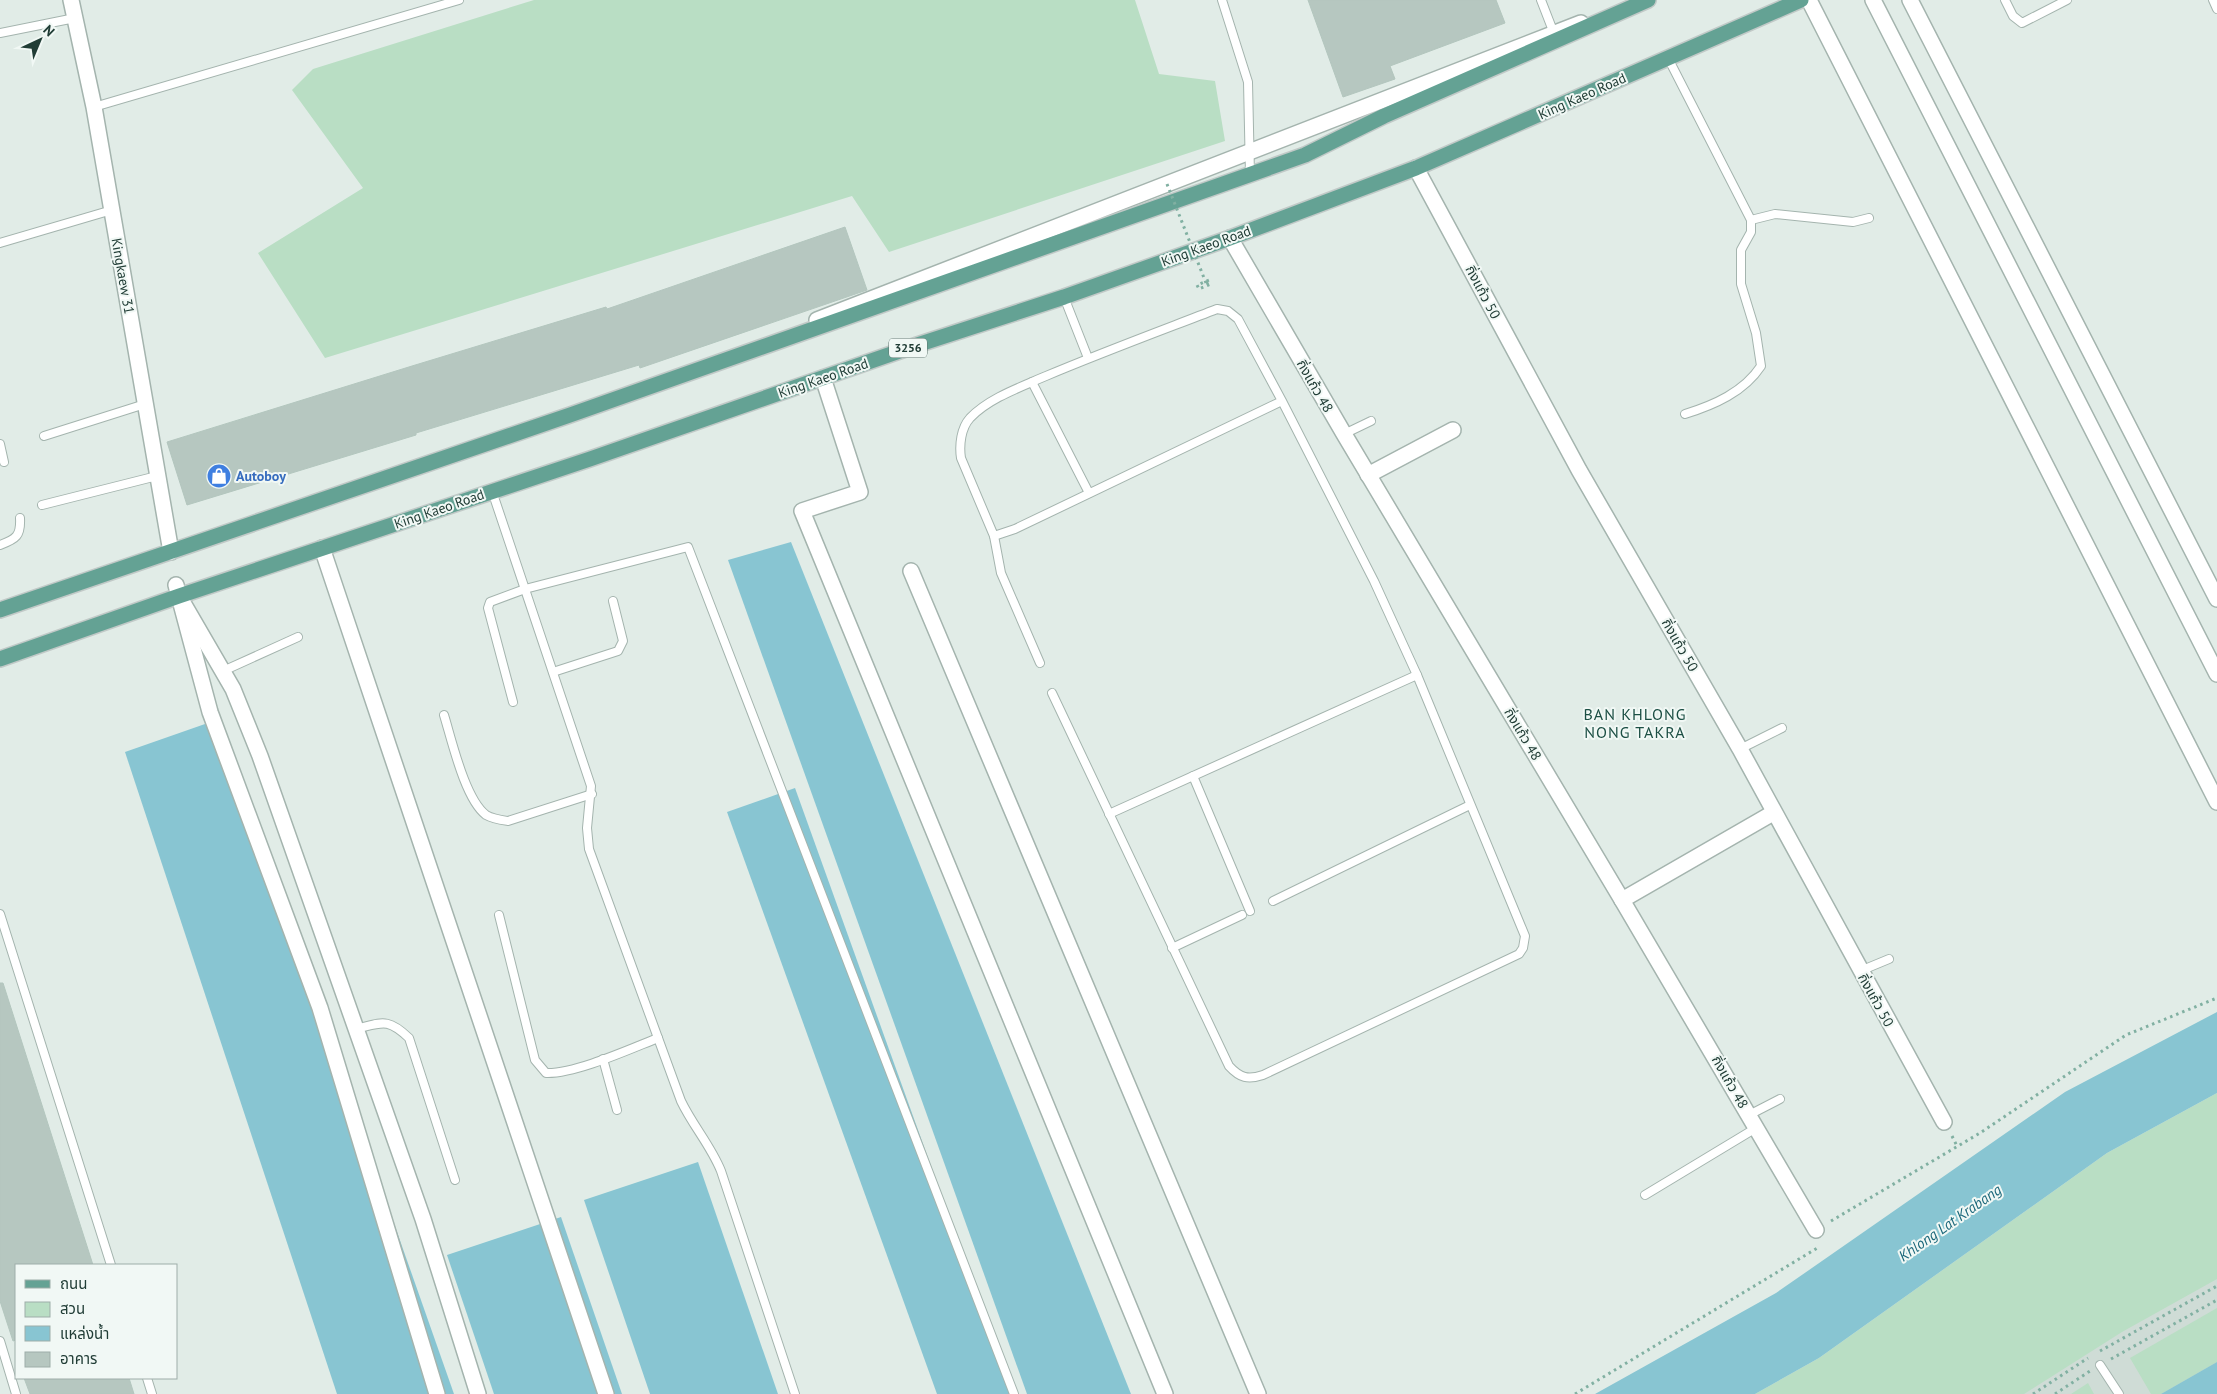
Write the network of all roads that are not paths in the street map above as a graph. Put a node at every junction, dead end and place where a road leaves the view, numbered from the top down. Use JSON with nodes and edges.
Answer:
{"nodes":[{"id":1,"x":71,"y":0,"type":"edge"},
{"id":2,"x":459,"y":0,"type":"edge"},
{"id":3,"x":1222,"y":0,"type":"edge"},
{"id":4,"x":1541,"y":0,"type":"edge"},
{"id":5,"x":1642,"y":0,"type":"edge"},
{"id":6,"x":1648,"y":0,"type":"edge"},
{"id":7,"x":1801,"y":0,"type":"edge"},
{"id":8,"x":1809,"y":0,"type":"edge"},
{"id":9,"x":1873,"y":0,"type":"edge"},
{"id":10,"x":1910,"y":0,"type":"edge"},
{"id":11,"x":2005,"y":0,"type":"edge"},
{"id":12,"x":2067,"y":0,"type":"edge"},
{"id":13,"x":2213,"y":0,"type":"edge"},
{"id":14,"x":2217,"y":8,"type":"edge"},
{"id":15,"x":75,"y":18,"type":"junction"},
{"id":16,"x":0,"y":32,"type":"edge"},
{"id":17,"x":1555,"y":36,"type":"junction"},
{"id":18,"x":1668,"y":58,"type":"junction"},
{"id":19,"x":94,"y":107,"type":"junction"},
{"id":20,"x":1250,"y":153,"type":"junction"},
{"id":21,"x":1416,"y":168,"type":"junction"},
{"id":22,"x":1250,"y":175,"type":"junction"},
{"id":23,"x":112,"y":210,"type":"junction"},
{"id":24,"x":1869,"y":218,"type":"dead end"},
{"id":25,"x":1751,"y":220,"type":"junction"},
{"id":26,"x":1230,"y":238,"type":"junction"},
{"id":27,"x":0,"y":243,"type":"edge"},
{"id":28,"x":1064,"y":297,"type":"junction"},
{"id":29,"x":1088,"y":358,"type":"junction"},
{"id":30,"x":823,"y":378,"type":"junction"},
{"id":31,"x":1032,"y":382,"type":"junction"},
{"id":32,"x":611,"y":400,"type":"junction"},
{"id":33,"x":1282,"y":401,"type":"junction"},
{"id":34,"x":145,"y":404,"type":"junction"},
{"id":35,"x":1685,"y":414,"type":"dead end"},
{"id":36,"x":1371,"y":421,"type":"dead end"},
{"id":37,"x":1453,"y":430,"type":"dead end"},
{"id":38,"x":1344,"y":434,"type":"junction"},
{"id":39,"x":44,"y":436,"type":"dead end"},
{"id":40,"x":0,"y":444,"type":"edge"},
{"id":41,"x":4,"y":462,"type":"dead end"},
{"id":42,"x":1368,"y":475,"type":"junction"},
{"id":43,"x":158,"y":476,"type":"junction"},
{"id":44,"x":492,"y":491,"type":"junction"},
{"id":45,"x":1089,"y":493,"type":"junction"},
{"id":46,"x":42,"y":505,"type":"dead end"},
{"id":47,"x":20,"y":518,"type":"dead end"},
{"id":48,"x":994,"y":536,"type":"junction"},
{"id":49,"x":0,"y":545,"type":"edge"},
{"id":50,"x":322,"y":548,"type":"junction"},
{"id":51,"x":171,"y":552,"type":"junction"},
{"id":52,"x":911,"y":571,"type":"dead end"},
{"id":53,"x":525,"y":589,"type":"junction"},
{"id":54,"x":178,"y":590,"type":"junction"},
{"id":55,"x":2217,"y":599,"type":"edge"},
{"id":56,"x":613,"y":602,"type":"dead end"},
{"id":57,"x":0,"y":610,"type":"edge"},
{"id":58,"x":298,"y":637,"type":"dead end"},
{"id":59,"x":0,"y":659,"type":"edge"},
{"id":60,"x":1040,"y":663,"type":"dead end"},
{"id":61,"x":223,"y":671,"type":"junction"},
{"id":62,"x":553,"y":672,"type":"junction"},
{"id":63,"x":2217,"y":674,"type":"edge"},
{"id":64,"x":1417,"y":675,"type":"junction"},
{"id":65,"x":1052,"y":693,"type":"dead end"},
{"id":66,"x":513,"y":702,"type":"dead end"},
{"id":67,"x":444,"y":715,"type":"dead end"},
{"id":68,"x":1782,"y":728,"type":"dead end"},
{"id":69,"x":1740,"y":749,"type":"junction"},
{"id":70,"x":1193,"y":776,"type":"junction"},
{"id":71,"x":592,"y":794,"type":"junction"},
{"id":72,"x":2217,"y":802,"type":"edge"},
{"id":73,"x":1470,"y":805,"type":"junction"},
{"id":74,"x":1773,"y":812,"type":"junction"},
{"id":75,"x":1109,"y":814,"type":"junction"},
{"id":76,"x":1622,"y":900,"type":"junction"},
{"id":77,"x":1273,"y":901,"type":"dead end"},
{"id":78,"x":1250,"y":911,"type":"dead end"},
{"id":79,"x":0,"y":914,"type":"edge"},
{"id":80,"x":499,"y":915,"type":"dead end"},
{"id":81,"x":1242,"y":915,"type":"dead end"},
{"id":82,"x":1172,"y":948,"type":"junction"},
{"id":83,"x":1889,"y":959,"type":"dead end"},
{"id":84,"x":1860,"y":971,"type":"junction"},
{"id":85,"x":355,"y":1029,"type":"junction"},
{"id":86,"x":658,"y":1038,"type":"junction"},
{"id":87,"x":603,"y":1059,"type":"junction"},
{"id":88,"x":1780,"y":1099,"type":"dead end"},
{"id":89,"x":617,"y":1110,"type":"dead end"},
{"id":90,"x":1753,"y":1121,"type":"junction"},
{"id":91,"x":1944,"y":1122,"type":"dead end"},
{"id":92,"x":455,"y":1180,"type":"dead end"},
{"id":93,"x":1645,"y":1195,"type":"dead end"},
{"id":94,"x":1816,"y":1230,"type":"road end"},
{"id":95,"x":111,"y":1264,"type":"edge"},
{"id":96,"x":1,"y":1346,"type":"edge"},
{"id":97,"x":2100,"y":1365,"type":"road end"},
{"id":98,"x":147,"y":1379,"type":"edge"},
{"id":99,"x":16,"y":1394,"type":"edge"},
{"id":100,"x":152,"y":1394,"type":"edge"},
{"id":101,"x":436,"y":1394,"type":"edge"},
{"id":102,"x":478,"y":1394,"type":"edge"},
{"id":103,"x":606,"y":1394,"type":"edge"},
{"id":104,"x":796,"y":1394,"type":"edge"},
{"id":105,"x":1014,"y":1394,"type":"edge"},
{"id":106,"x":1165,"y":1394,"type":"edge"},
{"id":107,"x":1258,"y":1394,"type":"edge"},
{"id":108,"x":2119,"y":1394,"type":"edge"}],
"edges":[{"from":1,"to":15,"type":"street","name":"Kingkaew 31"},
{"from":2,"to":19,"type":"lane"},
{"from":3,"to":20,"type":"lane"},
{"from":4,"to":17,"type":"lane"},
{"from":5,"to":17,"type":"street"},
{"from":6,"to":17,"type":"main road"},
{"from":7,"to":18,"type":"main road","name":"King Kaeo Road","number":"3256"},
{"from":8,"to":72,"type":"street"},
{"from":9,"to":63,"type":"street"},
{"from":10,"to":55,"type":"street"},
{"from":11,"to":12,"type":"lane"},
{"from":13,"to":14,"type":"lane"},
{"from":15,"to":16,"type":"lane"},
{"from":15,"to":19,"type":"street","name":"Kingkaew 31"},
{"from":17,"to":20,"type":"street"},
{"from":17,"to":22,"type":"main road"},
{"from":18,"to":21,"type":"main road","name":"King Kaeo Road","number":"3256"},
{"from":18,"to":25,"type":"lane"},
{"from":19,"to":23,"type":"street","name":"Kingkaew 31"},
{"from":20,"to":22,"type":"lane"},
{"from":20,"to":32,"type":"street"},
{"from":21,"to":26,"type":"main road","name":"King Kaeo Road","number":"3256"},
{"from":21,"to":69,"type":"street","name":"กิ่งแก้ว 50"},
{"from":22,"to":32,"type":"main road"},
{"from":23,"to":27,"type":"lane"},
{"from":23,"to":34,"type":"street","name":"Kingkaew 31"},
{"from":24,"to":25,"type":"lane"},
{"from":25,"to":35,"type":"lane"},
{"from":26,"to":28,"type":"main road","name":"King Kaeo Road","number":"3256"},
{"from":26,"to":38,"type":"street","name":"กิ่งแก้ว 48"},
{"from":28,"to":29,"type":"lane"},
{"from":28,"to":30,"type":"main road","name":"King Kaeo Road","number":"3256"},
{"from":29,"to":31,"type":"lane"},
{"from":29,"to":33,"type":"lane"},
{"from":30,"to":44,"type":"main road","name":"King Kaeo Road","number":"3256"},
{"from":30,"to":106,"type":"street"},
{"from":31,"to":45,"type":"lane"},
{"from":31,"to":48,"type":"lane"},
{"from":32,"to":51,"type":"main road"},
{"from":33,"to":45,"type":"lane"},
{"from":33,"to":64,"type":"lane"},
{"from":34,"to":39,"type":"lane"},
{"from":34,"to":43,"type":"street","name":"Kingkaew 31"},
{"from":36,"to":38,"type":"lane"},
{"from":37,"to":42,"type":"street"},
{"from":38,"to":42,"type":"street","name":"กิ่งแก้ว 48"},
{"from":40,"to":41,"type":"lane"},
{"from":42,"to":76,"type":"street","name":"กิ่งแก้ว 48"},
{"from":43,"to":46,"type":"lane"},
{"from":43,"to":51,"type":"street","name":"Kingkaew 31"},
{"from":44,"to":50,"type":"main road","name":"King Kaeo Road","number":"3256"},
{"from":44,"to":53,"type":"lane"},
{"from":45,"to":48,"type":"lane"},
{"from":47,"to":49,"type":"lane"},
{"from":48,"to":60,"type":"lane"},
{"from":50,"to":54,"type":"main road","name":"King Kaeo Road","number":"3256"},
{"from":50,"to":103,"type":"street"},
{"from":51,"to":57,"type":"main road"},
{"from":52,"to":107,"type":"street"},
{"from":53,"to":62,"type":"lane"},
{"from":53,"to":66,"type":"lane"},
{"from":53,"to":105,"type":"lane"},
{"from":54,"to":59,"type":"main road","name":"King Kaeo Road","number":"3256"},
{"from":54,"to":61,"type":"street"},
{"from":54,"to":101,"type":"street"},
{"from":56,"to":62,"type":"lane"},
{"from":58,"to":61,"type":"lane"},
{"from":61,"to":85,"type":"street"},
{"from":62,"to":71,"type":"lane"},
{"from":64,"to":70,"type":"lane"},
{"from":64,"to":73,"type":"lane"},
{"from":65,"to":75,"type":"lane"},
{"from":67,"to":71,"type":"lane"},
{"from":68,"to":69,"type":"lane"},
{"from":69,"to":74,"type":"street","name":"กิ่งแก้ว 50"},
{"from":70,"to":75,"type":"lane"},
{"from":70,"to":78,"type":"lane"},
{"from":71,"to":86,"type":"lane"},
{"from":73,"to":77,"type":"lane"},
{"from":73,"to":82,"type":"lane"},
{"from":74,"to":76,"type":"street"},
{"from":74,"to":84,"type":"street","name":"กิ่งแก้ว 50"},
{"from":75,"to":82,"type":"lane"},
{"from":76,"to":90,"type":"street","name":"กิ่งแก้ว 48"},
{"from":79,"to":95,"type":"lane"},
{"from":80,"to":87,"type":"lane"},
{"from":81,"to":82,"type":"lane"},
{"from":83,"to":84,"type":"lane"},
{"from":84,"to":91,"type":"street","name":"กิ่งแก้ว 50"},
{"from":85,"to":92,"type":"lane"},
{"from":85,"to":102,"type":"street"},
{"from":86,"to":87,"type":"lane"},
{"from":86,"to":104,"type":"lane"},
{"from":87,"to":89,"type":"lane"},
{"from":88,"to":90,"type":"lane"},
{"from":90,"to":93,"type":"lane"},
{"from":90,"to":94,"type":"street","name":"กิ่งแก้ว 48"},
{"from":96,"to":99,"type":"lane"},
{"from":97,"to":108,"type":"lane"},
{"from":98,"to":100,"type":"lane"}]}
